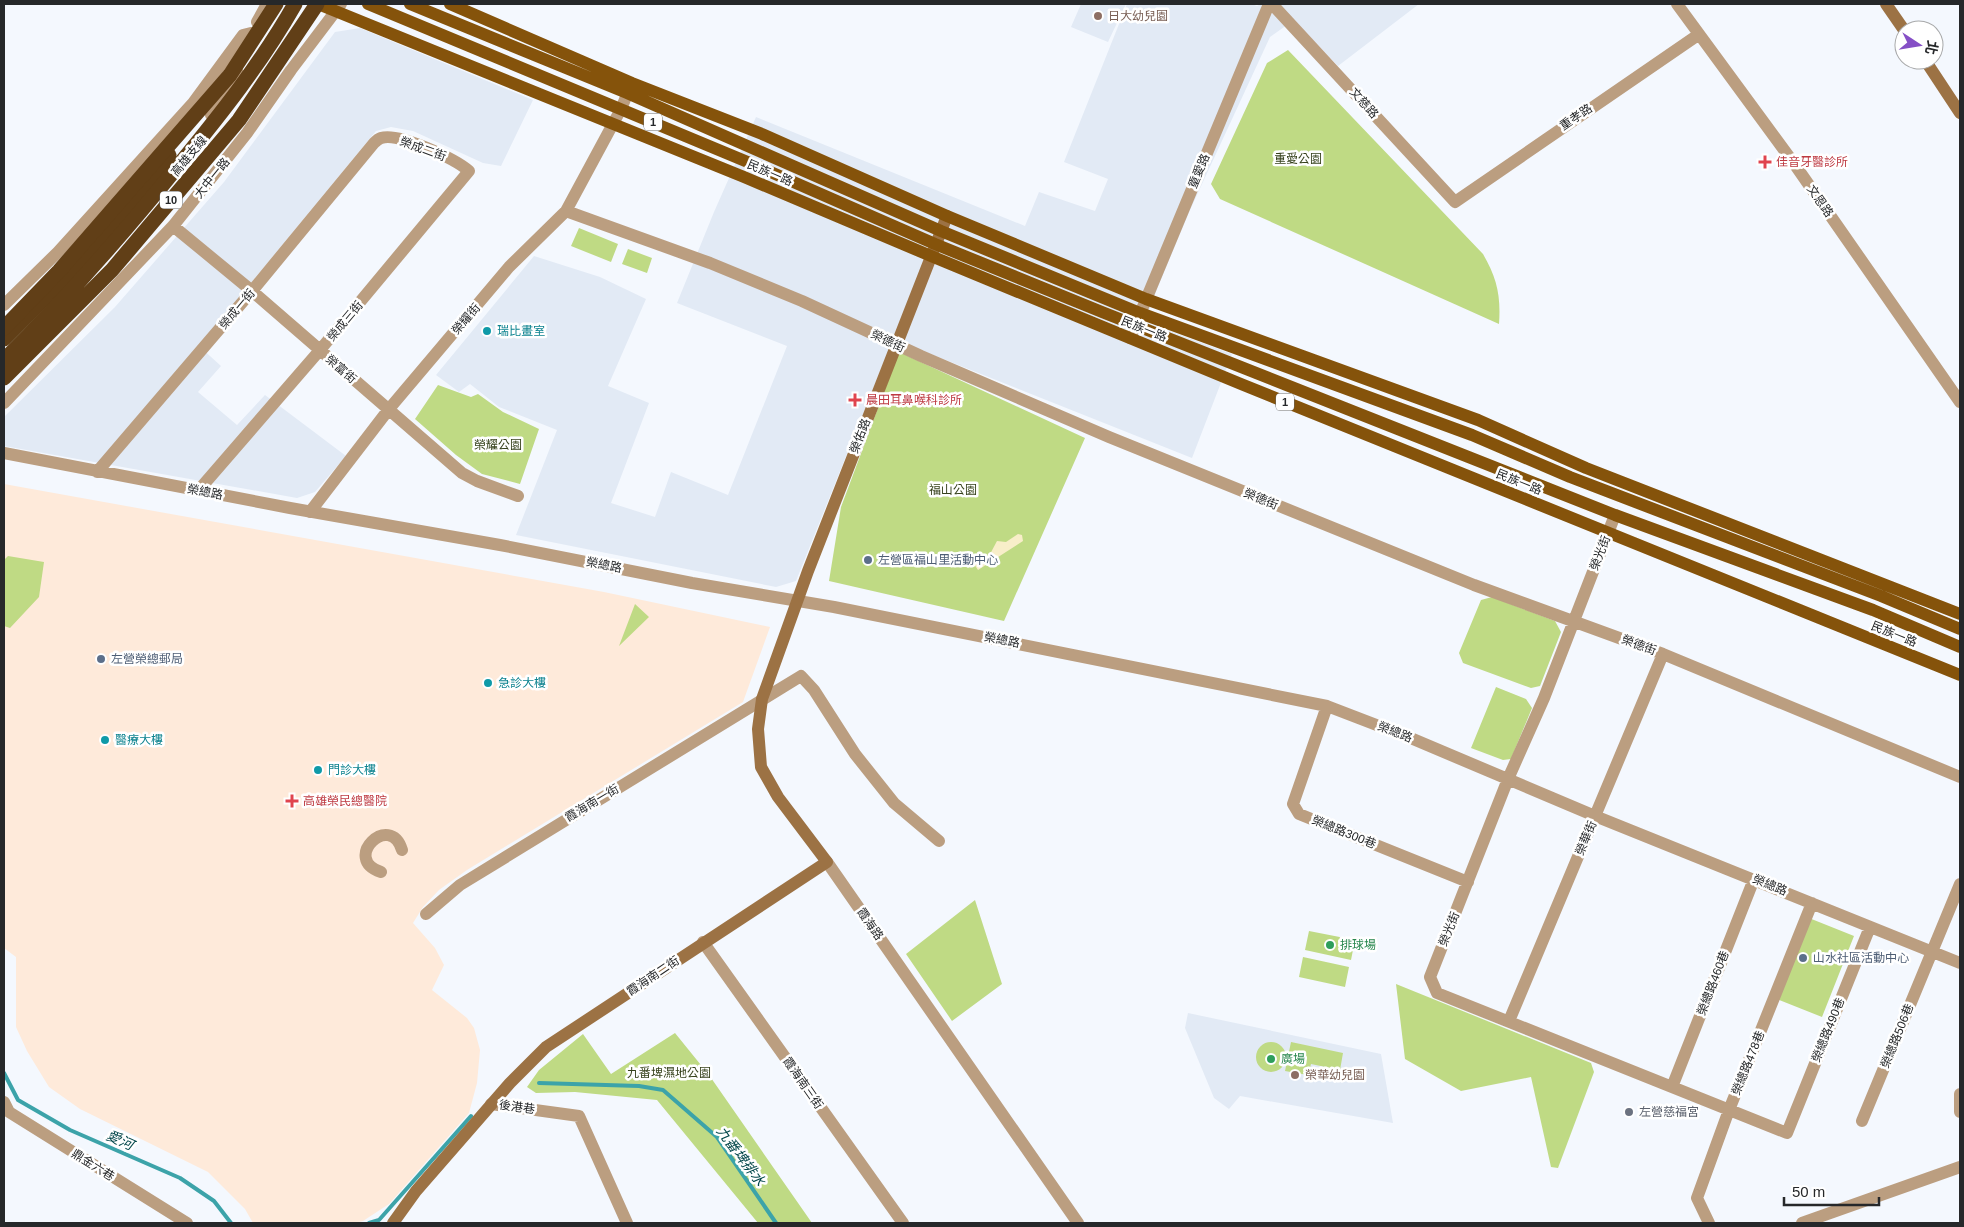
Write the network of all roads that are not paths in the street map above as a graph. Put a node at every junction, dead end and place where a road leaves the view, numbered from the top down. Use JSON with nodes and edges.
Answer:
{"nodes":[{"id":1,"x":267,"y":4,"type":"edge"},
{"id":2,"x":276,"y":4,"type":"edge"},
{"id":3,"x":295,"y":4,"type":"edge"},
{"id":4,"x":318,"y":4,"type":"edge"},
{"id":5,"x":368,"y":4,"type":"edge"},
{"id":6,"x":410,"y":4,"type":"edge"},
{"id":7,"x":450,"y":4,"type":"edge"},
{"id":8,"x":1271,"y":4,"type":"edge"},
{"id":9,"x":1677,"y":4,"type":"edge"},
{"id":10,"x":1886,"y":4,"type":"edge"},
{"id":11,"x":338,"y":7,"type":"edge"},
{"id":12,"x":1897,"y":20,"type":"edge"},
{"id":13,"x":254,"y":28,"type":"junction"},
{"id":14,"x":1698,"y":34,"type":"junction"},
{"id":15,"x":291,"y":70,"type":"junction"},
{"id":16,"x":1932,"y":70,"type":"edge"},
{"id":17,"x":630,"y":88,"type":"junction"},
{"id":18,"x":214,"y":91,"type":"dead end"},
{"id":19,"x":202,"y":108,"type":"dead end"},
{"id":20,"x":621,"y":109,"type":"junction"},
{"id":21,"x":1960,"y":113,"type":"edge"},
{"id":22,"x":613,"y":124,"type":"junction"},
{"id":23,"x":374,"y":143,"type":"joint"},
{"id":24,"x":468,"y":172,"type":"joint"},
{"id":25,"x":1455,"y":202,"type":"joint"},
{"id":26,"x":566,"y":211,"type":"junction"},
{"id":27,"x":947,"y":216,"type":"junction"},
{"id":28,"x":173,"y":226,"type":"junction"},
{"id":29,"x":941,"y":231,"type":"junction"},
{"id":30,"x":933,"y":250,"type":"junction"},
{"id":31,"x":252,"y":291,"type":"junction"},
{"id":32,"x":1146,"y":298,"type":"junction"},
{"id":33,"x":4,"y":305,"type":"edge"},
{"id":34,"x":1140,"y":313,"type":"junction"},
{"id":35,"x":1135,"y":326,"type":"junction"},
{"id":36,"x":4,"y":328,"type":"edge"},
{"id":37,"x":1130,"y":338,"type":"junction"},
{"id":38,"x":4,"y":339,"type":"edge"},
{"id":39,"x":896,"y":344,"type":"junction"},
{"id":40,"x":4,"y":348,"type":"edge"},
{"id":41,"x":320,"y":350,"type":"junction"},
{"id":42,"x":6,"y":372,"type":"edge"},
{"id":43,"x":1960,"y":402,"type":"edge"},
{"id":44,"x":4,"y":403,"type":"edge"},
{"id":45,"x":389,"y":410,"type":"junction"},
{"id":46,"x":4,"y":452,"type":"edge"},
{"id":47,"x":97,"y":472,"type":"junction"},
{"id":48,"x":198,"y":491,"type":"junction"},
{"id":49,"x":518,"y":496,"type":"dead end"},
{"id":50,"x":310,"y":512,"type":"junction"},
{"id":51,"x":1615,"y":515,"type":"junction"},
{"id":52,"x":1608,"y":533,"type":"junction"},
{"id":53,"x":796,"y":600,"type":"junction"},
{"id":54,"x":1960,"y":614,"type":"edge"},
{"id":55,"x":1574,"y":622,"type":"junction"},
{"id":56,"x":1960,"y":629,"type":"edge"},
{"id":57,"x":1960,"y":647,"type":"edge"},
{"id":58,"x":1663,"y":654,"type":"junction"},
{"id":59,"x":1960,"y":675,"type":"edge"},
{"id":60,"x":762,"y":699,"type":"junction"},
{"id":61,"x":1327,"y":706,"type":"junction"},
{"id":62,"x":1960,"y":777,"type":"edge"},
{"id":63,"x":1508,"y":778,"type":"junction"},
{"id":64,"x":1595,"y":816,"type":"junction"},
{"id":65,"x":939,"y":841,"type":"dead end"},
{"id":66,"x":402,"y":850,"type":"dead end"},
{"id":67,"x":827,"y":862,"type":"junction"},
{"id":68,"x":381,"y":872,"type":"dead end"},
{"id":69,"x":1754,"y":879,"type":"junction"},
{"id":70,"x":1468,"y":882,"type":"junction"},
{"id":71,"x":1960,"y":884,"type":"edge"},
{"id":72,"x":1812,"y":903,"type":"junction"},
{"id":73,"x":426,"y":914,"type":"dead end"},
{"id":74,"x":1870,"y":927,"type":"junction"},
{"id":75,"x":703,"y":942,"type":"junction"},
{"id":76,"x":1932,"y":951,"type":"junction"},
{"id":77,"x":1960,"y":963,"type":"edge"},
{"id":78,"x":1509,"y":1021,"type":"junction"},
{"id":79,"x":1672,"y":1087,"type":"junction"},
{"id":80,"x":1960,"y":1094,"type":"edge"},
{"id":81,"x":4,"y":1102,"type":"edge"},
{"id":82,"x":491,"y":1104,"type":"junction"},
{"id":83,"x":1729,"y":1110,"type":"junction"},
{"id":84,"x":1960,"y":1112,"type":"edge"},
{"id":85,"x":1862,"y":1121,"type":"dead end"},
{"id":86,"x":1787,"y":1133,"type":"joint"},
{"id":87,"x":1960,"y":1167,"type":"edge"},
{"id":88,"x":187,"y":1223,"type":"edge"},
{"id":89,"x":393,"y":1223,"type":"edge"},
{"id":90,"x":627,"y":1223,"type":"edge"},
{"id":91,"x":903,"y":1223,"type":"edge"},
{"id":92,"x":1078,"y":1223,"type":"edge"},
{"id":93,"x":1709,"y":1223,"type":"edge"},
{"id":94,"x":1802,"y":1223,"type":"edge"}],
"edges":[{"from":1,"to":13,"type":"street"},
{"from":2,"to":36,"type":"highway","bridge":true},
{"from":3,"to":42,"type":"highway","name":"高雄支線","number":"10","bridge":true},
{"from":4,"to":11,"type":"main road","name":"民族一路","number":"1"},
{"from":4,"to":42,"type":"highway","name":"高雄支線","number":"10","bridge":true},
{"from":5,"to":20,"type":"main road","name":"民族一路","number":"1"},
{"from":6,"to":17,"type":"main road","name":"民族一路","number":"1"},
{"from":7,"to":17,"type":"main road","name":"民族一路","number":"1"},
{"from":8,"to":25,"type":"street","name":"文慈路"},
{"from":8,"to":32,"type":"street","name":"重愛路"},
{"from":9,"to":14,"type":"street","name":"文恩路"},
{"from":10,"to":12,"type":"street"},
{"from":11,"to":15,"type":"street","name":"大中一路"},
{"from":11,"to":22,"type":"main road","name":"民族一路","number":"1"},
{"from":13,"to":15,"type":"street"},
{"from":13,"to":18,"type":"highway"},
{"from":13,"to":33,"type":"street"},
{"from":13,"to":40,"type":"street"},
{"from":14,"to":25,"type":"street","name":"重孝路"},
{"from":14,"to":43,"type":"street","name":"文恩路"},
{"from":15,"to":28,"type":"street","name":"大中一路"},
{"from":16,"to":21,"type":"street"},
{"from":17,"to":20,"type":"street","name":"榮耀街"},
{"from":17,"to":27,"type":"main road","name":"民族一路","number":"1"},
{"from":17,"to":29,"type":"main road","name":"民族一路","number":"1"},
{"from":19,"to":38,"type":"highway"},
{"from":20,"to":22,"type":"street","name":"榮耀街"},
{"from":20,"to":30,"type":"main road","name":"民族一路","number":"1"},
{"from":22,"to":26,"type":"street","name":"榮耀街"},
{"from":22,"to":30,"type":"main road","name":"民族一路","number":"1"},
{"from":23,"to":24,"type":"street","name":"榮成二街"},
{"from":23,"to":31,"type":"street","name":"榮成一街"},
{"from":24,"to":41,"type":"street","name":"榮成三街"},
{"from":26,"to":39,"type":"street","name":"榮德街"},
{"from":26,"to":45,"type":"street","name":"榮耀街"},
{"from":27,"to":29,"type":"street","name":"榮佑路"},
{"from":27,"to":32,"type":"main road","name":"民族一路","number":"1"},
{"from":28,"to":31,"type":"street","name":"榮富街"},
{"from":28,"to":44,"type":"street","name":"大中一路"},
{"from":29,"to":30,"type":"street","name":"榮佑路"},
{"from":29,"to":34,"type":"main road","name":"民族一路","number":"1"},
{"from":30,"to":35,"type":"main road","name":"民族一路","number":"1"},
{"from":30,"to":37,"type":"main road","name":"民族一路","number":"1"},
{"from":30,"to":39,"type":"street","name":"榮佑路"},
{"from":31,"to":41,"type":"street","name":"榮富街"},
{"from":31,"to":47,"type":"street","name":"榮成一街"},
{"from":32,"to":34,"type":"street","name":"重愛路"},
{"from":32,"to":54,"type":"main road","name":"民族一路","number":"1"},
{"from":34,"to":35,"type":"street","name":"重愛路"},
{"from":34,"to":56,"type":"main road","name":"民族一路","number":"1"},
{"from":35,"to":37,"type":"street","name":"重愛路"},
{"from":35,"to":51,"type":"main road","name":"民族一路","number":"1"},
{"from":37,"to":52,"type":"main road","name":"民族一路","number":"1"},
{"from":39,"to":53,"type":"street","name":"榮佑路"},
{"from":39,"to":55,"type":"street","name":"榮德街"},
{"from":41,"to":45,"type":"street","name":"榮富街"},
{"from":41,"to":48,"type":"street","name":"榮成三街"},
{"from":45,"to":49,"type":"street","name":"榮富街"},
{"from":45,"to":50,"type":"street","name":"榮耀街"},
{"from":46,"to":47,"type":"street","name":"榮總路"},
{"from":47,"to":48,"type":"street","name":"榮總路"},
{"from":48,"to":50,"type":"street","name":"榮總路"},
{"from":50,"to":53,"type":"street","name":"榮總路"},
{"from":51,"to":52,"type":"street","name":"榮光街"},
{"from":51,"to":57,"type":"main road","name":"民族一路","number":"1"},
{"from":52,"to":55,"type":"street","name":"榮光街"},
{"from":52,"to":59,"type":"main road","name":"民族一路","number":"1"},
{"from":53,"to":60,"type":"street","name":"霞海路"},
{"from":53,"to":61,"type":"street","name":"榮總路"},
{"from":55,"to":58,"type":"street","name":"榮德街"},
{"from":55,"to":63,"type":"street","name":"榮光街"},
{"from":58,"to":62,"type":"street","name":"榮德街"},
{"from":58,"to":64,"type":"street","name":"榮華街"},
{"from":60,"to":65,"type":"street","name":"霞海南一街"},
{"from":60,"to":67,"type":"street","name":"霞海路"},
{"from":60,"to":73,"type":"street","name":"霞海南一街"},
{"from":61,"to":63,"type":"street","name":"榮總路"},
{"from":61,"to":70,"type":"street","name":"榮總路300巷"},
{"from":63,"to":64,"type":"street","name":"榮總路"},
{"from":63,"to":70,"type":"street","name":"榮光街"},
{"from":64,"to":69,"type":"street","name":"榮總路"},
{"from":64,"to":78,"type":"street","name":"榮華街"},
{"from":66,"to":68,"type":"street"},
{"from":67,"to":75,"type":"street","name":"霞海南二街"},
{"from":67,"to":92,"type":"street","name":"霞海路"},
{"from":69,"to":72,"type":"street","name":"榮總路"},
{"from":69,"to":79,"type":"street","name":"榮總路460巷"},
{"from":70,"to":78,"type":"street","name":"榮光街"},
{"from":71,"to":76,"type":"street","name":"榮總路506巷"},
{"from":72,"to":74,"type":"street","name":"榮總路"},
{"from":72,"to":83,"type":"street","name":"榮總路478巷"},
{"from":74,"to":76,"type":"street","name":"榮總路"},
{"from":74,"to":86,"type":"street","name":"榮總路490巷"},
{"from":75,"to":82,"type":"street","name":"霞海南二街"},
{"from":75,"to":91,"type":"street","name":"霞海南三街"},
{"from":76,"to":77,"type":"street","name":"榮總路"},
{"from":76,"to":85,"type":"street","name":"榮總路506巷"},
{"from":78,"to":79,"type":"street","name":"榮光街"},
{"from":79,"to":83,"type":"street","name":"榮光街"},
{"from":80,"to":84,"type":"street"},
{"from":81,"to":88,"type":"street","name":"鼎金六巷"},
{"from":82,"to":89,"type":"street","name":"後港巷"},
{"from":82,"to":90,"type":"street","name":"後港巷"},
{"from":83,"to":86,"type":"street","name":"榮光街"},
{"from":83,"to":93,"type":"street","name":"榮總路478巷"},
{"from":87,"to":94,"type":"street"}]}
